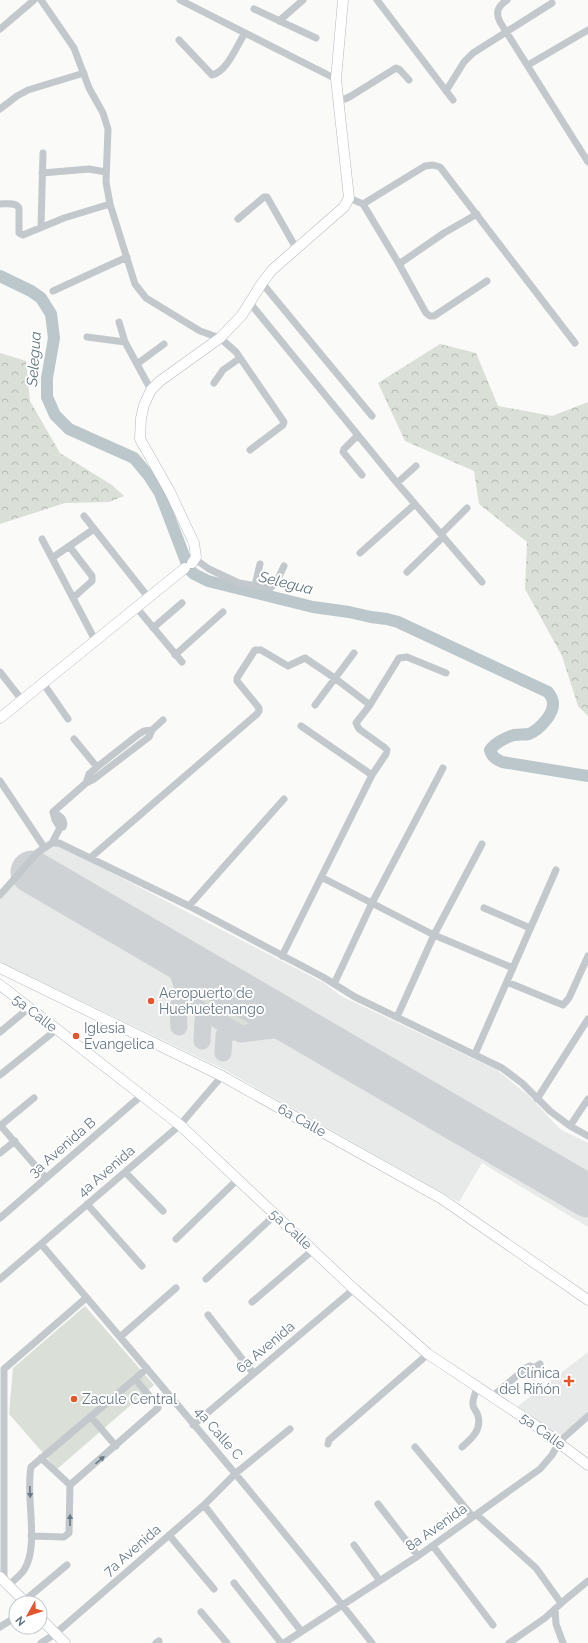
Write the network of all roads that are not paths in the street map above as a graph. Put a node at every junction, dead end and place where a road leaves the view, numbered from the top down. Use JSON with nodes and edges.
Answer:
{"nodes":[{"id":1,"x":34,"y":0,"type":"edge"},
{"id":2,"x":41,"y":0,"type":"edge"},
{"id":3,"x":180,"y":0,"type":"edge"},
{"id":4,"x":303,"y":0,"type":"edge"},
{"id":5,"x":343,"y":0,"type":"edge"},
{"id":6,"x":378,"y":0,"type":"edge"},
{"id":7,"x":507,"y":0,"type":"edge"},
{"id":8,"x":552,"y":3,"type":"dead end"},
{"id":9,"x":254,"y":9,"type":"dead end"},
{"id":10,"x":279,"y":21,"type":"junction"},
{"id":11,"x":0,"y":29,"type":"edge"},
{"id":12,"x":588,"y":30,"type":"edge"},
{"id":13,"x":506,"y":31,"type":"junction"},
{"id":14,"x":245,"y":33,"type":"junction"},
{"id":15,"x":316,"y":38,"type":"dead end"},
{"id":16,"x":179,"y":40,"type":"dead end"},
{"id":17,"x":528,"y":65,"type":"junction"},
{"id":18,"x":84,"y":73,"type":"junction"},
{"id":19,"x":336,"y":79,"type":"junction"},
{"id":20,"x":409,"y":80,"type":"dead end"},
{"id":21,"x":446,"y":92,"type":"junction"},
{"id":22,"x":338,"y":99,"type":"junction"},
{"id":23,"x":453,"y":100,"type":"dead end"},
{"id":24,"x":0,"y":109,"type":"edge"},
{"id":25,"x":43,"y":153,"type":"dead end"},
{"id":26,"x":588,"y":162,"type":"edge"},
{"id":27,"x":106,"y":172,"type":"junction"},
{"id":28,"x":42,"y":173,"type":"junction"},
{"id":29,"x":349,"y":198,"type":"junction"},
{"id":30,"x":0,"y":204,"type":"edge"},
{"id":31,"x":110,"y":204,"type":"junction"},
{"id":32,"x":363,"y":204,"type":"junction"},
{"id":33,"x":477,"y":214,"type":"junction"},
{"id":34,"x":238,"y":219,"type":"dead end"},
{"id":35,"x":41,"y":227,"type":"junction"},
{"id":36,"x":296,"y":248,"type":"junction"},
{"id":37,"x":127,"y":257,"type":"junction"},
{"id":38,"x":399,"y":264,"type":"junction"},
{"id":39,"x":487,"y":281,"type":"dead end"},
{"id":40,"x":262,"y":283,"type":"junction"},
{"id":41,"x":53,"y":291,"type":"dead end"},
{"id":42,"x":250,"y":303,"type":"junction"},
{"id":43,"x":119,"y":322,"type":"dead end"},
{"id":44,"x":87,"y":337,"type":"dead end"},
{"id":45,"x":220,"y":338,"type":"junction"},
{"id":46,"x":125,"y":342,"type":"junction"},
{"id":47,"x":575,"y":343,"type":"dead end"},
{"id":48,"x":164,"y":344,"type":"dead end"},
{"id":49,"x":240,"y":358,"type":"junction"},
{"id":50,"x":137,"y":364,"type":"junction"},
{"id":51,"x":214,"y":383,"type":"dead end"},
{"id":52,"x":151,"y":390,"type":"junction"},
{"id":53,"x":372,"y":416,"type":"dead end"},
{"id":54,"x":358,"y":435,"type":"junction"},
{"id":55,"x":250,"y":450,"type":"dead end"},
{"id":56,"x":416,"y":466,"type":"dead end"},
{"id":57,"x":362,"y":475,"type":"dead end"},
{"id":58,"x":397,"y":483,"type":"junction"},
{"id":59,"x":415,"y":504,"type":"junction"},
{"id":60,"x":467,"y":508,"type":"dead end"},
{"id":61,"x":84,"y":516,"type":"dead end"},
{"id":62,"x":94,"y":529,"type":"junction"},
{"id":63,"x":442,"y":535,"type":"junction"},
{"id":64,"x":42,"y":539,"type":"dead end"},
{"id":65,"x":69,"y":546,"type":"junction"},
{"id":66,"x":360,"y":553,"type":"dead end"},
{"id":67,"x":52,"y":558,"type":"junction"},
{"id":68,"x":190,"y":563,"type":"junction"},
{"id":69,"x":260,"y":564,"type":"dead end"},
{"id":70,"x":284,"y":566,"type":"dead end"},
{"id":71,"x":407,"y":572,"type":"dead end"},
{"id":72,"x":482,"y":582,"type":"dead end"},
{"id":73,"x":255,"y":585,"type":"junction"},
{"id":74,"x":148,"y":597,"type":"junction"},
{"id":75,"x":73,"y":598,"type":"junction"},
{"id":76,"x":182,"y":603,"type":"dead end"},
{"id":77,"x":136,"y":607,"type":"junction"},
{"id":78,"x":223,"y":612,"type":"dead end"},
{"id":79,"x":153,"y":628,"type":"junction"},
{"id":80,"x":95,"y":640,"type":"junction"},
{"id":81,"x":354,"y":653,"type":"dead end"},
{"id":82,"x":175,"y":655,"type":"junction"},
{"id":83,"x":182,"y":662,"type":"dead end"},
{"id":84,"x":0,"y":672,"type":"edge"},
{"id":85,"x":446,"y":673,"type":"dead end"},
{"id":86,"x":336,"y":679,"type":"junction"},
{"id":87,"x":43,"y":683,"type":"junction"},
{"id":88,"x":22,"y":700,"type":"junction"},
{"id":89,"x":315,"y":705,"type":"dead end"},
{"id":90,"x":370,"y":705,"type":"junction"},
{"id":91,"x":0,"y":718,"type":"edge"},
{"id":92,"x":68,"y":719,"type":"dead end"},
{"id":93,"x":163,"y":720,"type":"dead end"},
{"id":94,"x":302,"y":726,"type":"dead end"},
{"id":95,"x":152,"y":730,"type":"junction"},
{"id":96,"x":74,"y":739,"type":"dead end"},
{"id":97,"x":97,"y":767,"type":"junction"},
{"id":98,"x":443,"y":768,"type":"dead end"},
{"id":99,"x":372,"y":774,"type":"junction"},
{"id":100,"x":0,"y":782,"type":"edge"},
{"id":101,"x":86,"y":783,"type":"junction"},
{"id":102,"x":284,"y":799,"type":"dead end"},
{"id":103,"x":53,"y":843,"type":"junction"},
{"id":104,"x":482,"y":844,"type":"dead end"},
{"id":105,"x":44,"y":847,"type":"junction"},
{"id":106,"x":90,"y":858,"type":"junction"},
{"id":107,"x":556,"y":870,"type":"dead end"},
{"id":108,"x":321,"y":877,"type":"junction"},
{"id":109,"x":0,"y":895,"type":"edge"},
{"id":110,"x":372,"y":903,"type":"junction"},
{"id":111,"x":189,"y":906,"type":"junction"},
{"id":112,"x":484,"y":908,"type":"dead end"},
{"id":113,"x":530,"y":928,"type":"junction"},
{"id":114,"x":434,"y":935,"type":"junction"},
{"id":115,"x":282,"y":956,"type":"junction"},
{"id":116,"x":588,"y":956,"type":"edge"},
{"id":117,"x":0,"y":968,"type":"edge"},
{"id":118,"x":513,"y":968,"type":"junction"},
{"id":119,"x":507,"y":982,"type":"junction"},
{"id":120,"x":334,"y":984,"type":"junction"},
{"id":121,"x":0,"y":985,"type":"edge"},
{"id":122,"x":29,"y":1008,"type":"junction"},
{"id":123,"x":397,"y":1017,"type":"junction"},
{"id":124,"x":588,"y":1019,"type":"edge"},
{"id":125,"x":56,"y":1030,"type":"junction"},
{"id":126,"x":0,"y":1032,"type":"edge"},
{"id":127,"x":475,"y":1054,"type":"junction"},
{"id":128,"x":0,"y":1075,"type":"edge"},
{"id":129,"x":222,"y":1076,"type":"junction"},
{"id":130,"x":142,"y":1095,"type":"junction"},
{"id":131,"x":34,"y":1098,"type":"dead end"},
{"id":132,"x":537,"y":1099,"type":"junction"},
{"id":133,"x":588,"y":1099,"type":"edge"},
{"id":134,"x":0,"y":1125,"type":"edge"},
{"id":135,"x":180,"y":1125,"type":"junction"},
{"id":136,"x":570,"y":1126,"type":"junction"},
{"id":137,"x":588,"y":1136,"type":"edge"},
{"id":138,"x":15,"y":1141,"type":"junction"},
{"id":139,"x":0,"y":1153,"type":"edge"},
{"id":140,"x":125,"y":1172,"type":"junction"},
{"id":141,"x":46,"y":1178,"type":"junction"},
{"id":142,"x":238,"y":1179,"type":"junction"},
{"id":143,"x":88,"y":1204,"type":"junction"},
{"id":144,"x":163,"y":1212,"type":"dead end"},
{"id":145,"x":275,"y":1215,"type":"junction"},
{"id":146,"x":0,"y":1218,"type":"edge"},
{"id":147,"x":176,"y":1239,"type":"dead end"},
{"id":148,"x":41,"y":1244,"type":"junction"},
{"id":149,"x":313,"y":1250,"type":"junction"},
{"id":150,"x":142,"y":1266,"type":"dead end"},
{"id":151,"x":0,"y":1279,"type":"edge"},
{"id":152,"x":206,"y":1279,"type":"dead end"},
{"id":153,"x":176,"y":1288,"type":"dead end"},
{"id":154,"x":354,"y":1289,"type":"junction"},
{"id":155,"x":86,"y":1298,"type":"junction"},
{"id":156,"x":588,"y":1300,"type":"edge"},
{"id":157,"x":252,"y":1302,"type":"dead end"},
{"id":158,"x":208,"y":1315,"type":"dead end"},
{"id":159,"x":120,"y":1337,"type":"junction"},
{"id":160,"x":428,"y":1354,"type":"junction"},
{"id":161,"x":540,"y":1364,"type":"dead end"},
{"id":162,"x":147,"y":1368,"type":"junction"},
{"id":163,"x":2,"y":1369,"type":"edge"},
{"id":164,"x":253,"y":1374,"type":"junction"},
{"id":165,"x":135,"y":1379,"type":"junction"},
{"id":166,"x":478,"y":1386,"type":"junction"},
{"id":167,"x":493,"y":1396,"type":"junction"},
{"id":168,"x":588,"y":1416,"type":"edge"},
{"id":169,"x":91,"y":1417,"type":"junction"},
{"id":170,"x":194,"y":1425,"type":"junction"},
{"id":171,"x":290,"y":1429,"type":"dead end"},
{"id":172,"x":559,"y":1442,"type":"junction"},
{"id":173,"x":328,"y":1444,"type":"dead end"},
{"id":174,"x":116,"y":1446,"type":"junction"},
{"id":175,"x":415,"y":1447,"type":"dead end"},
{"id":176,"x":462,"y":1447,"type":"dead end"},
{"id":177,"x":2,"y":1452,"type":"edge"},
{"id":178,"x":41,"y":1458,"type":"junction"},
{"id":179,"x":588,"y":1465,"type":"edge"},
{"id":180,"x":236,"y":1473,"type":"junction"},
{"id":181,"x":70,"y":1485,"type":"junction"},
{"id":182,"x":378,"y":1504,"type":"dead end"},
{"id":183,"x":204,"y":1505,"type":"junction"},
{"id":184,"x":475,"y":1516,"type":"junction"},
{"id":185,"x":169,"y":1534,"type":"junction"},
{"id":186,"x":31,"y":1536,"type":"junction"},
{"id":187,"x":354,"y":1545,"type":"dead end"},
{"id":188,"x":433,"y":1546,"type":"junction"},
{"id":189,"x":418,"y":1556,"type":"junction"},
{"id":190,"x":67,"y":1565,"type":"dead end"},
{"id":191,"x":4,"y":1581,"type":"edge"},
{"id":192,"x":380,"y":1581,"type":"junction"},
{"id":193,"x":588,"y":1581,"type":"edge"},
{"id":194,"x":234,"y":1583,"type":"dead end"},
{"id":195,"x":214,"y":1590,"type":"dead end"},
{"id":196,"x":18,"y":1595,"type":"edge"},
{"id":197,"x":33,"y":1595,"type":"edge"},
{"id":198,"x":561,"y":1603,"type":"junction"},
{"id":199,"x":343,"y":1605,"type":"junction"},
{"id":200,"x":555,"y":1609,"type":"junction"},
{"id":201,"x":201,"y":1612,"type":"dead end"},
{"id":202,"x":493,"y":1625,"type":"dead end"},
{"id":203,"x":48,"y":1626,"type":"edge"},
{"id":204,"x":301,"y":1631,"type":"junction"},
{"id":205,"x":56,"y":1634,"type":"junction"},
{"id":206,"x":41,"y":1643,"type":"edge"},
{"id":207,"x":65,"y":1643,"type":"edge"},
{"id":208,"x":227,"y":1643,"type":"edge"},
{"id":209,"x":283,"y":1643,"type":"edge"},
{"id":210,"x":372,"y":1643,"type":"edge"},
{"id":211,"x":509,"y":1643,"type":"edge"},
{"id":212,"x":563,"y":1643,"type":"edge"}],
"edges":[{"from":1,"to":11,"type":"street"},
{"from":2,"to":18,"type":"street"},
{"from":3,"to":14,"type":"street"},
{"from":4,"to":10,"type":"street"},
{"from":5,"to":19,"type":"street"},
{"from":6,"to":21,"type":"street"},
{"from":7,"to":13,"type":"street"},
{"from":8,"to":13,"type":"street"},
{"from":9,"to":10,"type":"street"},
{"from":10,"to":15,"type":"street"},
{"from":12,"to":17,"type":"street"},
{"from":13,"to":17,"type":"street"},
{"from":13,"to":21,"type":"street"},
{"from":14,"to":16,"type":"street"},
{"from":14,"to":19,"type":"street"},
{"from":17,"to":26,"type":"street"},
{"from":18,"to":24,"type":"street"},
{"from":18,"to":27,"type":"street"},
{"from":19,"to":22,"type":"street"},
{"from":20,"to":22,"type":"street"},
{"from":21,"to":23,"type":"street"},
{"from":22,"to":29,"type":"street"},
{"from":25,"to":28,"type":"street"},
{"from":27,"to":28,"type":"street"},
{"from":27,"to":31,"type":"street"},
{"from":28,"to":35,"type":"street"},
{"from":29,"to":32,"type":"street"},
{"from":29,"to":36,"type":"street"},
{"from":30,"to":35,"type":"street"},
{"from":31,"to":35,"type":"street"},
{"from":31,"to":37,"type":"street"},
{"from":32,"to":33,"type":"street"},
{"from":32,"to":38,"type":"street"},
{"from":33,"to":38,"type":"street"},
{"from":33,"to":47,"type":"street"},
{"from":34,"to":36,"type":"street"},
{"from":36,"to":40,"type":"street"},
{"from":37,"to":41,"type":"street"},
{"from":37,"to":45,"type":"street"},
{"from":38,"to":39,"type":"street"},
{"from":40,"to":42,"type":"street"},
{"from":40,"to":53,"type":"street"},
{"from":42,"to":45,"type":"street"},
{"from":42,"to":54,"type":"street"},
{"from":43,"to":46,"type":"street"},
{"from":44,"to":46,"type":"street"},
{"from":45,"to":49,"type":"street"},
{"from":45,"to":52,"type":"street"},
{"from":46,"to":50,"type":"street"},
{"from":48,"to":50,"type":"street"},
{"from":49,"to":51,"type":"street"},
{"from":49,"to":55,"type":"street"},
{"from":50,"to":52,"type":"street"},
{"from":52,"to":68,"type":"street"},
{"from":54,"to":57,"type":"street"},
{"from":54,"to":58,"type":"street"},
{"from":56,"to":58,"type":"street"},
{"from":58,"to":59,"type":"street"},
{"from":59,"to":63,"type":"street"},
{"from":59,"to":66,"type":"street"},
{"from":60,"to":63,"type":"street"},
{"from":61,"to":62,"type":"street"},
{"from":62,"to":65,"type":"street"},
{"from":62,"to":74,"type":"street"},
{"from":63,"to":71,"type":"street"},
{"from":63,"to":72,"type":"street"},
{"from":64,"to":67,"type":"street"},
{"from":65,"to":67,"type":"street"},
{"from":65,"to":75,"type":"street"},
{"from":67,"to":75,"type":"street"},
{"from":68,"to":73,"type":"street"},
{"from":68,"to":74,"type":"street"},
{"from":69,"to":73,"type":"street"},
{"from":70,"to":73,"type":"street"},
{"from":74,"to":77,"type":"street"},
{"from":75,"to":80,"type":"street"},
{"from":76,"to":79,"type":"street"},
{"from":77,"to":79,"type":"street"},
{"from":77,"to":80,"type":"street"},
{"from":78,"to":82,"type":"street"},
{"from":79,"to":82,"type":"street"},
{"from":80,"to":87,"type":"street"},
{"from":81,"to":86,"type":"street"},
{"from":82,"to":83,"type":"street"},
{"from":84,"to":88,"type":"street"},
{"from":85,"to":90,"type":"street"},
{"from":86,"to":89,"type":"street"},
{"from":86,"to":90,"type":"street"},
{"from":86,"to":106,"type":"street"},
{"from":87,"to":88,"type":"street"},
{"from":87,"to":92,"type":"street"},
{"from":88,"to":91,"type":"street"},
{"from":90,"to":99,"type":"street"},
{"from":93,"to":95,"type":"street"},
{"from":94,"to":99,"type":"street"},
{"from":95,"to":97,"type":"street"},
{"from":95,"to":101,"type":"street"},
{"from":96,"to":97,"type":"street"},
{"from":97,"to":101,"type":"street"},
{"from":98,"to":110,"type":"street"},
{"from":99,"to":108,"type":"street"},
{"from":100,"to":105,"type":"street"},
{"from":101,"to":103,"type":"street"},
{"from":102,"to":111,"type":"street"},
{"from":103,"to":105,"type":"street"},
{"from":103,"to":106,"type":"street"},
{"from":104,"to":114,"type":"street"},
{"from":105,"to":109,"type":"street"},
{"from":106,"to":111,"type":"street"},
{"from":107,"to":113,"type":"street"},
{"from":108,"to":110,"type":"street"},
{"from":108,"to":115,"type":"street"},
{"from":110,"to":114,"type":"street"},
{"from":110,"to":120,"type":"street"},
{"from":111,"to":115,"type":"street"},
{"from":112,"to":113,"type":"street"},
{"from":113,"to":118,"type":"street"},
{"from":114,"to":118,"type":"street"},
{"from":114,"to":123,"type":"street"},
{"from":115,"to":120,"type":"street"},
{"from":116,"to":119,"type":"street"},
{"from":117,"to":129,"type":"street","name":"6a Calle"},
{"from":118,"to":119,"type":"street"},
{"from":119,"to":127,"type":"street"},
{"from":120,"to":123,"type":"street"},
{"from":121,"to":122,"type":"street","name":"5a Calle"},
{"from":122,"to":125,"type":"street","name":"5a Calle"},
{"from":122,"to":126,"type":"street"},
{"from":123,"to":127,"type":"street"},
{"from":124,"to":132,"type":"street"},
{"from":125,"to":128,"type":"street"},
{"from":125,"to":130,"type":"street","name":"5a Calle"},
{"from":127,"to":132,"type":"street"},
{"from":129,"to":135,"type":"street","name":"4a Avenida"},
{"from":129,"to":156,"type":"street","name":"6a Calle"},
{"from":130,"to":135,"type":"street","name":"5a Calle"},
{"from":130,"to":141,"type":"street","name":"3a Avenida B"},
{"from":131,"to":134,"type":"street"},
{"from":132,"to":136,"type":"street"},
{"from":133,"to":136,"type":"street"},
{"from":134,"to":138,"type":"street"},
{"from":135,"to":140,"type":"street","name":"4a Avenida"},
{"from":135,"to":142,"type":"street","name":"5a Calle"},
{"from":136,"to":137,"type":"street"},
{"from":138,"to":139,"type":"street"},
{"from":138,"to":141,"type":"street"},
{"from":140,"to":143,"type":"street","name":"4a Avenida"},
{"from":140,"to":144,"type":"street"},
{"from":141,"to":146,"type":"street","name":"3a Avenida B"},
{"from":142,"to":145,"type":"street","name":"5a Calle"},
{"from":142,"to":147,"type":"street"},
{"from":143,"to":148,"type":"street","name":"4a Avenida"},
{"from":143,"to":150,"type":"street"},
{"from":145,"to":149,"type":"street","name":"5a Calle"},
{"from":145,"to":152,"type":"street"},
{"from":148,"to":151,"type":"street","name":"4a Avenida"},
{"from":148,"to":155,"type":"street","name":"4a Calle C"},
{"from":149,"to":154,"type":"street","name":"5a Calle"},
{"from":149,"to":157,"type":"street"},
{"from":153,"to":159,"type":"street"},
{"from":154,"to":160,"type":"street","name":"5a Calle"},
{"from":154,"to":164,"type":"street","name":"6a Avenida"},
{"from":155,"to":159,"type":"street","name":"4a Calle C"},
{"from":155,"to":163,"type":"street"},
{"from":158,"to":164,"type":"street"},
{"from":159,"to":162,"type":"street","name":"4a Calle C"},
{"from":160,"to":166,"type":"street","name":"5a Calle"},
{"from":160,"to":173,"type":"street"},
{"from":161,"to":167,"type":"street"},
{"from":162,"to":165,"type":"street"},
{"from":162,"to":170,"type":"street","name":"4a Calle C"},
{"from":163,"to":177,"type":"street"},
{"from":164,"to":170,"type":"street","name":"6a Avenida"},
{"from":165,"to":169,"type":"street"},
{"from":165,"to":174,"type":"street"},
{"from":166,"to":167,"type":"street","name":"5a Calle"},
{"from":166,"to":176,"type":"street"},
{"from":167,"to":172,"type":"street","name":"5a Calle"},
{"from":168,"to":172,"type":"street","name":"8a Avenida"},
{"from":169,"to":174,"type":"street"},
{"from":169,"to":178,"type":"street"},
{"from":170,"to":180,"type":"street","name":"4a Calle C"},
{"from":171,"to":180,"type":"street","name":"7a Avenida"},
{"from":172,"to":179,"type":"street","name":"5a Calle"},
{"from":172,"to":184,"type":"street","name":"8a Avenida"},
{"from":181,"to":174,"type":"street","one_way":true},
{"from":175,"to":184,"type":"street"},
{"from":177,"to":191,"type":"street"},
{"from":178,"to":181,"type":"street"},
{"from":178,"to":186,"type":"street","one_way":true},
{"from":180,"to":183,"type":"street","name":"7a Avenida"},
{"from":180,"to":199,"type":"street","name":"4a Calle C"},
{"from":186,"to":181,"type":"street","one_way":true},
{"from":182,"to":189,"type":"street"},
{"from":183,"to":185,"type":"street","name":"7a Avenida"},
{"from":183,"to":204,"type":"street"},
{"from":184,"to":188,"type":"street","name":"8a Avenida"},
{"from":184,"to":198,"type":"street"},
{"from":185,"to":195,"type":"street"},
{"from":185,"to":205,"type":"street","name":"7a Avenida"},
{"from":186,"to":191,"type":"street"},
{"from":187,"to":192,"type":"street"},
{"from":188,"to":189,"type":"street","name":"8a Avenida"},
{"from":188,"to":202,"type":"street"},
{"from":189,"to":192,"type":"street","name":"8a Avenida"},
{"from":190,"to":197,"type":"street"},
{"from":191,"to":196,"type":"street"},
{"from":192,"to":199,"type":"street","name":"8a Avenida"},
{"from":193,"to":198,"type":"street"},
{"from":194,"to":209,"type":"street"},
{"from":198,"to":200,"type":"street"},
{"from":199,"to":204,"type":"street","name":"8a Avenida"},
{"from":199,"to":210,"type":"street","name":"4a Calle C"},
{"from":200,"to":211,"type":"street"},
{"from":200,"to":212,"type":"street"},
{"from":201,"to":208,"type":"street"},
{"from":203,"to":205,"type":"street"},
{"from":204,"to":209,"type":"street","name":"8a Avenida"},
{"from":205,"to":206,"type":"street","name":"7a Avenida"},
{"from":205,"to":207,"type":"street"}]}
